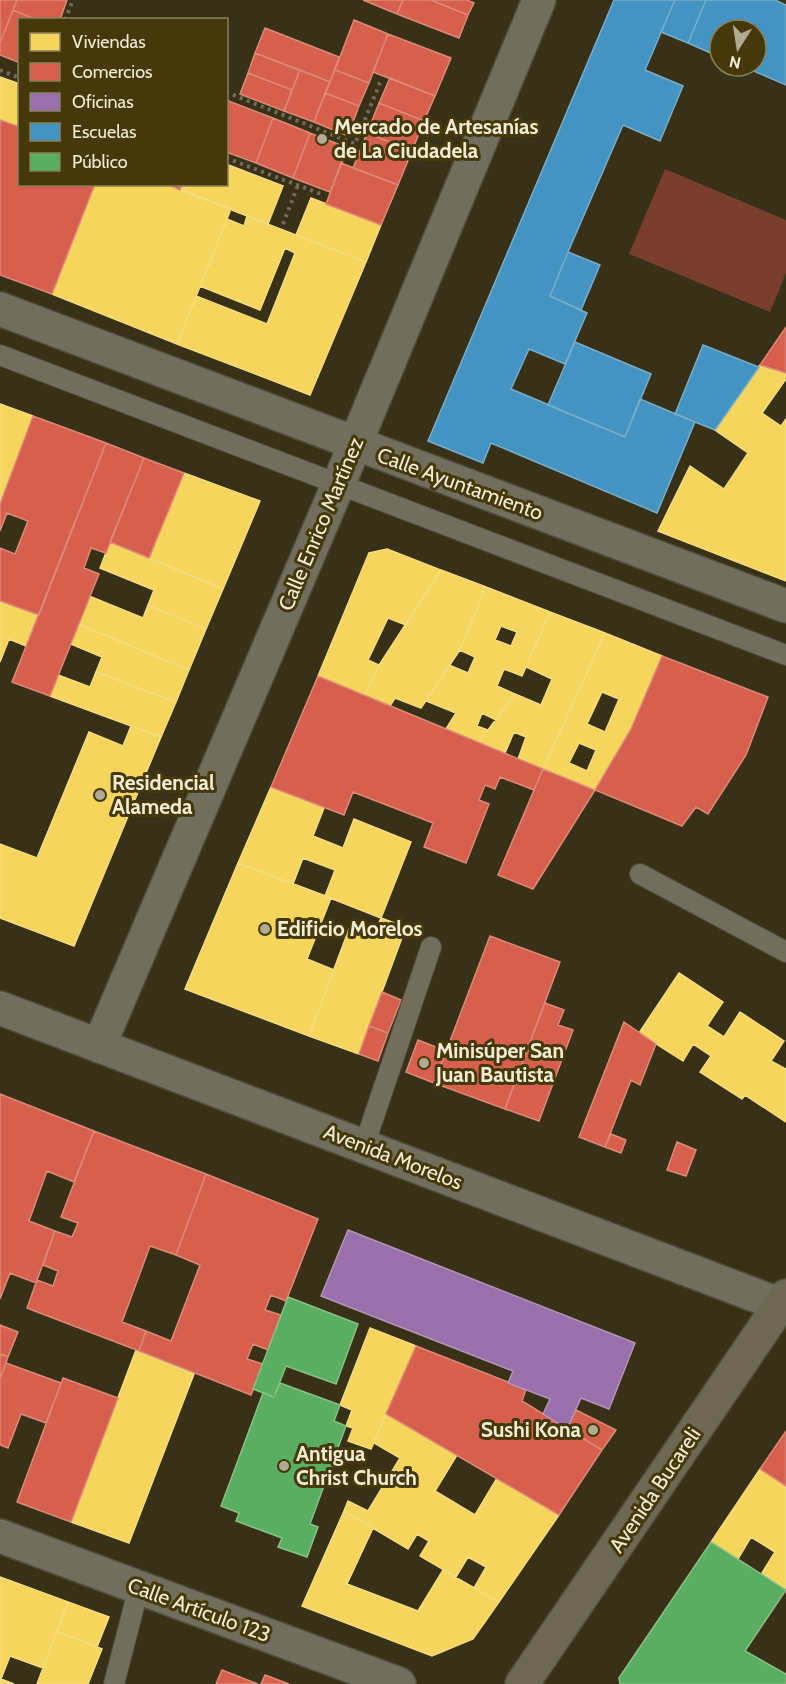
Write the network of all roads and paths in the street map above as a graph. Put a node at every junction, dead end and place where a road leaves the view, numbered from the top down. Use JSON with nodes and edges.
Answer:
{"nodes":[{"id":1,"x":73,"y":0,"type":"edge"},
{"id":2,"x":539,"y":0,"type":"edge"},
{"id":3,"x":66,"y":18,"type":"edge"},
{"id":4,"x":0,"y":70,"type":"edge"},
{"id":5,"x":18,"y":77,"type":"edge"},
{"id":6,"x":381,"y":80,"type":"dead end"},
{"id":7,"x":228,"y":93,"type":"edge"},
{"id":8,"x":228,"y":159,"type":"edge"},
{"id":9,"x":298,"y":185,"type":"junction"},
{"id":10,"x":321,"y":195,"type":"dead end"},
{"id":11,"x":283,"y":224,"type":"dead end"},
{"id":12,"x":0,"y":309,"type":"edge"},
{"id":13,"x":0,"y":355,"type":"edge"},
{"id":14,"x":355,"y":445,"type":"junction"},
{"id":15,"x":339,"y":483,"type":"junction"},
{"id":16,"x":786,"y":606,"type":"edge"},
{"id":17,"x":786,"y":655,"type":"edge"},
{"id":18,"x":640,"y":874,"type":"dead end"},
{"id":19,"x":431,"y":947,"type":"dead end"},
{"id":20,"x":786,"y":952,"type":"edge"},
{"id":21,"x":0,"y":1008,"type":"edge"},
{"id":22,"x":99,"y":1046,"type":"junction"},
{"id":23,"x":364,"y":1146,"type":"junction"},
{"id":24,"x":784,"y":1303,"type":"edge"},
{"id":25,"x":0,"y":1536,"type":"edge"},
{"id":26,"x":139,"y":1587,"type":"junction"},
{"id":27,"x":114,"y":1684,"type":"edge"},
{"id":28,"x":399,"y":1684,"type":"edge"},
{"id":29,"x":522,"y":1684,"type":"edge"}],
"edges":[{"from":1,"to":3,"type":"path"},
{"from":2,"to":14,"type":"street","name":"Calle Enrico Martínez"},
{"from":4,"to":5,"type":"path"},
{"from":6,"to":7,"type":"path"},
{"from":8,"to":9,"type":"path"},
{"from":9,"to":10,"type":"path"},
{"from":9,"to":11,"type":"path"},
{"from":12,"to":14,"type":"street","name":"Calle Ayuntamiento"},
{"from":13,"to":15,"type":"lane"},
{"from":14,"to":15,"type":"street","name":"Calle Enrico Martínez"},
{"from":14,"to":16,"type":"street","name":"Calle Ayuntamiento"},
{"from":15,"to":17,"type":"lane"},
{"from":15,"to":22,"type":"street","name":"Calle Enrico Martínez"},
{"from":18,"to":20,"type":"lane"},
{"from":19,"to":23,"type":"lane"},
{"from":21,"to":22,"type":"street","name":"Avenida Morelos"},
{"from":22,"to":23,"type":"street","name":"Avenida Morelos"},
{"from":23,"to":24,"type":"street","name":"Avenida Morelos"},
{"from":24,"to":29,"type":"main road","name":"Avenida Bucareli"},
{"from":25,"to":26,"type":"street","name":"Calle Artículo 123"},
{"from":26,"to":27,"type":"lane"},
{"from":26,"to":28,"type":"street","name":"Calle Artículo 123"}]}
